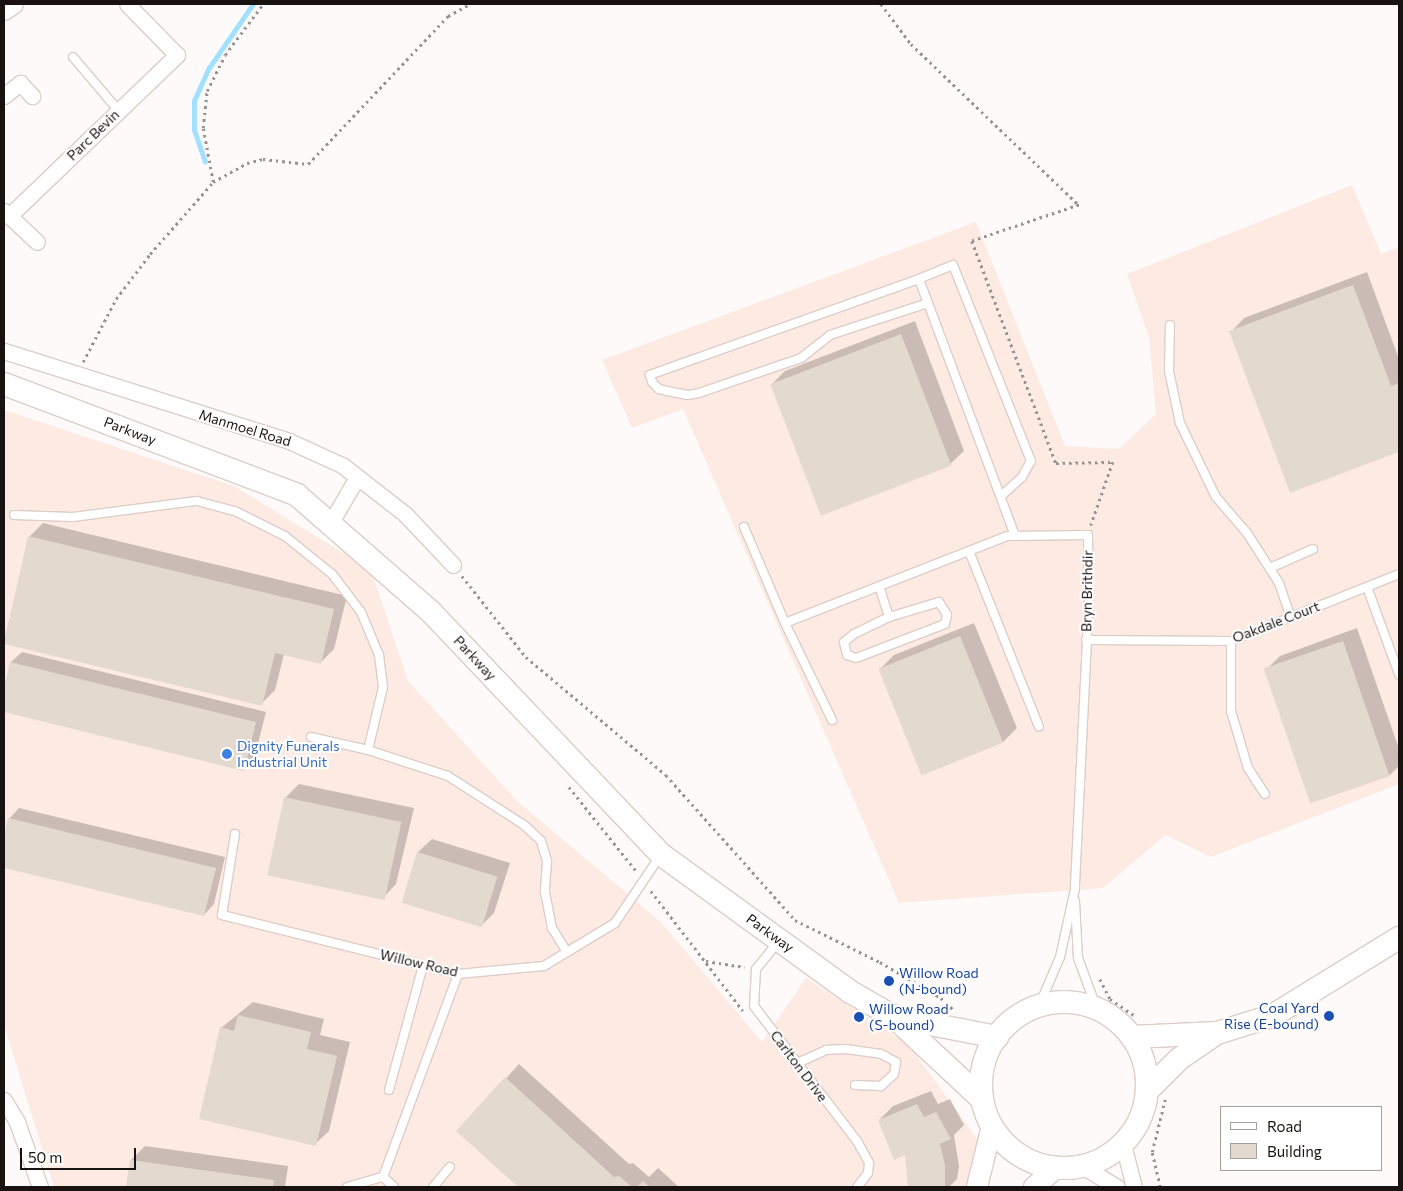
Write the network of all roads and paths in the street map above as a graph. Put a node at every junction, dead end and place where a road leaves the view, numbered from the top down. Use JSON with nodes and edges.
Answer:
{"nodes":[{"id":1,"x":12,"y":4,"type":"edge"},
{"id":2,"x":127,"y":4,"type":"edge"},
{"id":3,"x":263,"y":4,"type":"edge"},
{"id":4,"x":470,"y":4,"type":"edge"},
{"id":5,"x":881,"y":4,"type":"edge"},
{"id":6,"x":4,"y":10,"type":"edge"},
{"id":7,"x":73,"y":57,"type":"dead end"},
{"id":8,"x":4,"y":96,"type":"edge"},
{"id":9,"x":32,"y":96,"type":"dead end"},
{"id":10,"x":119,"y":111,"type":"junction"},
{"id":11,"x":212,"y":182,"type":"junction"},
{"id":12,"x":7,"y":214,"type":"edge"},
{"id":13,"x":37,"y":242,"type":"dead end"},
{"id":14,"x":919,"y":279,"type":"junction"},
{"id":15,"x":928,"y":303,"type":"junction"},
{"id":16,"x":1170,"y":325,"type":"dead end"},
{"id":17,"x":4,"y":351,"type":"edge"},
{"id":18,"x":77,"y":374,"type":"junction"},
{"id":19,"x":4,"y":384,"type":"edge"},
{"id":20,"x":357,"y":477,"type":"junction"},
{"id":21,"x":1001,"y":496,"type":"junction"},
{"id":22,"x":14,"y":515,"type":"dead end"},
{"id":23,"x":330,"y":524,"type":"junction"},
{"id":24,"x":744,"y":527,"type":"dead end"},
{"id":25,"x":1088,"y":535,"type":"junction"},
{"id":26,"x":1015,"y":536,"type":"junction"},
{"id":27,"x":1313,"y":549,"type":"dead end"},
{"id":28,"x":969,"y":551,"type":"junction"},
{"id":29,"x":453,"y":565,"type":"joint"},
{"id":30,"x":1270,"y":568,"type":"junction"},
{"id":31,"x":1399,"y":574,"type":"edge"},
{"id":32,"x":879,"y":586,"type":"junction"},
{"id":33,"x":1367,"y":587,"type":"junction"},
{"id":34,"x":889,"y":617,"type":"junction"},
{"id":35,"x":1291,"y":617,"type":"junction"},
{"id":36,"x":784,"y":623,"type":"junction"},
{"id":37,"x":1086,"y":640,"type":"junction"},
{"id":38,"x":1231,"y":641,"type":"junction"},
{"id":39,"x":1399,"y":674,"type":"edge"},
{"id":40,"x":832,"y":720,"type":"dead end"},
{"id":41,"x":1039,"y":727,"type":"dead end"},
{"id":42,"x":310,"y":737,"type":"dead end"},
{"id":43,"x":368,"y":750,"type":"junction"},
{"id":44,"x":1265,"y":794,"type":"dead end"},
{"id":45,"x":235,"y":834,"type":"dead end"},
{"id":46,"x":662,"y":855,"type":"junction"},
{"id":47,"x":644,"y":881,"type":"junction"},
{"id":48,"x":1075,"y":890,"type":"junction"},
{"id":49,"x":1399,"y":938,"type":"edge"},
{"id":50,"x":780,"y":940,"type":"junction"},
{"id":51,"x":567,"y":952,"type":"junction"},
{"id":52,"x":705,"y":961,"type":"junction"},
{"id":53,"x":423,"y":966,"type":"junction"},
{"id":54,"x":756,"y":969,"type":"junction"},
{"id":55,"x":458,"y":974,"type":"junction"},
{"id":56,"x":1097,"y":974,"type":"dead end"},
{"id":57,"x":1039,"y":1006,"type":"junction"},
{"id":58,"x":1097,"y":1008,"type":"junction"},
{"id":59,"x":894,"y":1016,"type":"junction"},
{"id":60,"x":749,"y":1019,"type":"dead end"},
{"id":61,"x":1137,"y":1028,"type":"junction"},
{"id":62,"x":1217,"y":1034,"type":"junction"},
{"id":63,"x":987,"y":1035,"type":"junction"},
{"id":64,"x":796,"y":1064,"type":"junction"},
{"id":65,"x":855,"y":1085,"type":"dead end"},
{"id":66,"x":389,"y":1090,"type":"dead end"},
{"id":67,"x":1158,"y":1092,"type":"junction"},
{"id":68,"x":982,"y":1099,"type":"junction"},
{"id":69,"x":4,"y":1100,"type":"edge"},
{"id":70,"x":992,"y":1126,"type":"junction"},
{"id":71,"x":1123,"y":1144,"type":"junction"},
{"id":72,"x":1082,"y":1166,"type":"junction"},
{"id":73,"x":450,"y":1167,"type":"dead end"},
{"id":74,"x":1056,"y":1168,"type":"junction"},
{"id":75,"x":383,"y":1178,"type":"junction"},
{"id":76,"x":40,"y":1187,"type":"edge"},
{"id":77,"x":347,"y":1187,"type":"edge"},
{"id":78,"x":394,"y":1187,"type":"edge"},
{"id":79,"x":433,"y":1187,"type":"edge"},
{"id":80,"x":857,"y":1187,"type":"edge"},
{"id":81,"x":977,"y":1187,"type":"edge"},
{"id":82,"x":1034,"y":1187,"type":"edge"},
{"id":83,"x":1118,"y":1187,"type":"edge"},
{"id":84,"x":1134,"y":1187,"type":"edge"},
{"id":85,"x":1160,"y":1187,"type":"edge"}],
"edges":[{"from":1,"to":6,"type":"street"},
{"from":2,"to":10,"type":"street","name":"Parc Bevin"},
{"from":3,"to":11,"type":"path"},
{"from":4,"to":11,"type":"path"},
{"from":5,"to":25,"type":"path"},
{"from":7,"to":10,"type":"lane"},
{"from":8,"to":9,"type":"street"},
{"from":10,"to":12,"type":"street","name":"Parc Bevin"},
{"from":11,"to":18,"type":"path"},
{"from":12,"to":13,"type":"street","name":"Parc Bevin"},
{"from":14,"to":15,"type":"lane"},
{"from":14,"to":15,"type":"lane"},
{"from":14,"to":21,"type":"lane"},
{"from":15,"to":21,"type":"lane"},
{"from":16,"to":30,"type":"lane"},
{"from":17,"to":18,"type":"street","name":"Manmoel Road"},
{"from":18,"to":20,"type":"street","name":"Manmoel Road"},
{"from":19,"to":23,"type":"main road","name":"Parkway"},
{"from":20,"to":23,"type":"street"},
{"from":20,"to":29,"type":"street","name":"Manmoel Road"},
{"from":21,"to":26,"type":"lane"},
{"from":22,"to":43,"type":"lane"},
{"from":23,"to":46,"type":"main road","name":"Parkway"},
{"from":24,"to":36,"type":"lane"},
{"from":25,"to":26,"type":"lane","name":"Bryn Brithdir"},
{"from":25,"to":37,"type":"lane","name":"Bryn Brithdir"},
{"from":26,"to":28,"type":"lane","name":"Bryn Brithdir"},
{"from":27,"to":30,"type":"lane"},
{"from":28,"to":32,"type":"lane","name":"Bryn Brithdir"},
{"from":28,"to":41,"type":"lane"},
{"from":29,"to":63,"type":"path"},
{"from":30,"to":35,"type":"lane"},
{"from":31,"to":33,"type":"lane","name":"Oakdale Court"},
{"from":32,"to":34,"type":"lane"},
{"from":32,"to":36,"type":"lane","name":"Bryn Brithdir"},
{"from":33,"to":35,"type":"lane","name":"Oakdale Court"},
{"from":33,"to":39,"type":"lane"},
{"from":34,"to":34,"type":"lane"},
{"from":35,"to":38,"type":"lane","name":"Oakdale Court"},
{"from":36,"to":40,"type":"lane"},
{"from":37,"to":38,"type":"lane","name":"Oakdale Court"},
{"from":37,"to":48,"type":"lane","name":"Bryn Brithdir"},
{"from":38,"to":44,"type":"lane"},
{"from":42,"to":43,"type":"lane"},
{"from":43,"to":51,"type":"lane"},
{"from":45,"to":53,"type":"lane","name":"Willow Road"},
{"from":46,"to":47,"type":"lane","name":"Willow Road"},
{"from":46,"to":50,"type":"main road","name":"Parkway"},
{"from":47,"to":51,"type":"lane","name":"Willow Road"},
{"from":47,"to":52,"type":"path"},
{"from":48,"to":57,"type":"lane","name":"Bryn Brithdir"},
{"from":48,"to":58,"type":"lane"},
{"from":49,"to":62,"type":"main road"},
{"from":50,"to":54,"type":"lane"},
{"from":50,"to":59,"type":"main road","name":"Parkway"},
{"from":51,"to":55,"type":"lane","name":"Willow Road"},
{"from":52,"to":54,"type":"path"},
{"from":52,"to":60,"type":"path"},
{"from":53,"to":55,"type":"lane","name":"Willow Road"},
{"from":53,"to":66,"type":"lane"},
{"from":54,"to":64,"type":"lane","name":"Carlton Drive"},
{"from":55,"to":75,"type":"lane"},
{"from":56,"to":61,"type":"path"},
{"from":57,"to":58,"type":"main road"},
{"from":57,"to":63,"type":"main road"},
{"from":58,"to":61,"type":"main road"},
{"from":59,"to":63,"type":"main road"},
{"from":59,"to":68,"type":"main road"},
{"from":61,"to":62,"type":"main road"},
{"from":61,"to":67,"type":"main road"},
{"from":62,"to":67,"type":"main road"},
{"from":63,"to":68,"type":"main road"},
{"from":64,"to":65,"type":"lane"},
{"from":64,"to":80,"type":"lane","name":"Carlton Drive"},
{"from":67,"to":71,"type":"main road"},
{"from":67,"to":85,"type":"path"},
{"from":68,"to":70,"type":"main road"},
{"from":69,"to":76,"type":"street"},
{"from":70,"to":74,"type":"main road"},
{"from":70,"to":81,"type":"street"},
{"from":71,"to":72,"type":"main road"},
{"from":71,"to":84,"type":"street"},
{"from":72,"to":74,"type":"main road"},
{"from":72,"to":83,"type":"street"},
{"from":73,"to":79,"type":"lane"},
{"from":74,"to":82,"type":"street"},
{"from":75,"to":77,"type":"lane"},
{"from":75,"to":78,"type":"lane"}]}
